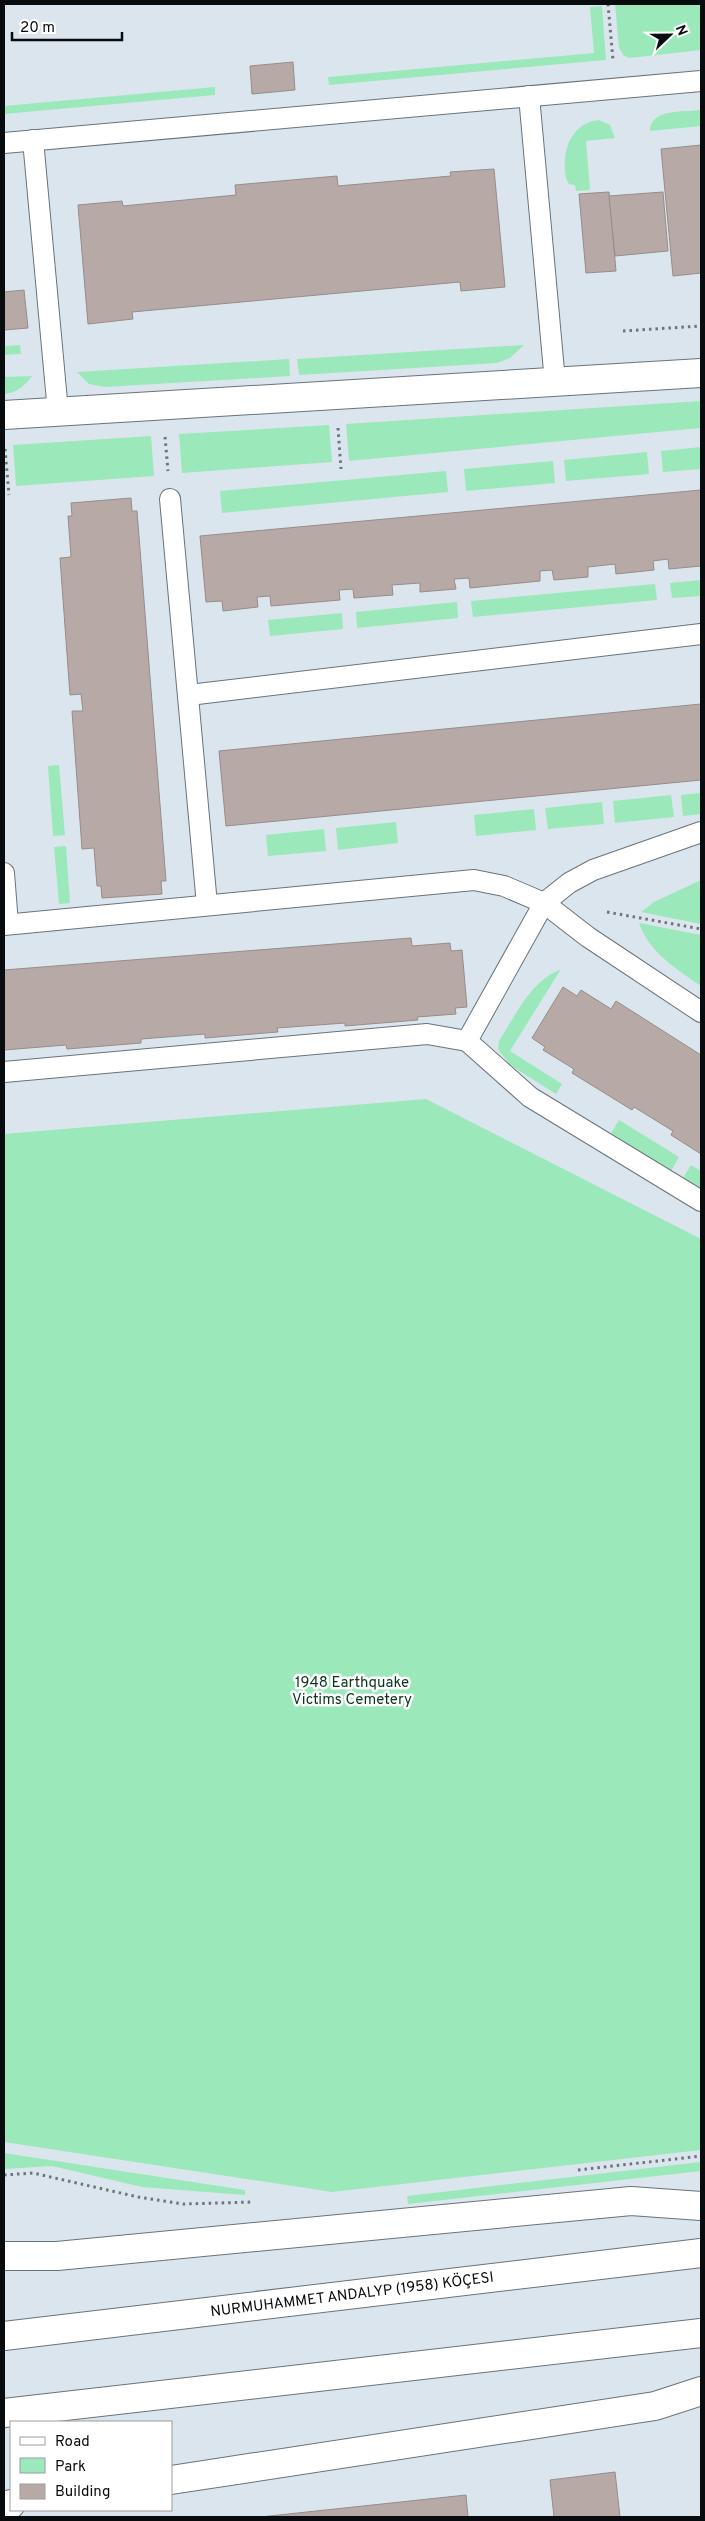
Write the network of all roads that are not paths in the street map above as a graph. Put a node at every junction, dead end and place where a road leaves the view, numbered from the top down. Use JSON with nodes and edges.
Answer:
{"nodes":[{"id":1,"x":701,"y":81,"type":"edge"},
{"id":2,"x":529,"y":96,"type":"junction"},
{"id":3,"x":34,"y":140,"type":"junction"},
{"id":4,"x":4,"y":143,"type":"edge"},
{"id":5,"x":701,"y":373,"type":"edge"},
{"id":6,"x":555,"y":382,"type":"junction"},
{"id":7,"x":58,"y":412,"type":"junction"},
{"id":8,"x":4,"y":415,"type":"edge"},
{"id":9,"x":170,"y":499,"type":"dead end"},
{"id":10,"x":701,"y":634,"type":"edge"},
{"id":11,"x":189,"y":695,"type":"junction"},
{"id":12,"x":701,"y":832,"type":"edge"},
{"id":13,"x":4,"y":872,"type":"edge"},
{"id":14,"x":544,"y":903,"type":"junction"},
{"id":15,"x":207,"y":905,"type":"junction"},
{"id":16,"x":6,"y":925,"type":"edge"},
{"id":17,"x":701,"y":1012,"type":"edge"},
{"id":18,"x":467,"y":1041,"type":"junction"},
{"id":19,"x":4,"y":1072,"type":"edge"},
{"id":20,"x":701,"y":1200,"type":"edge"},
{"id":21,"x":701,"y":2206,"type":"edge"},
{"id":22,"x":701,"y":2253,"type":"edge"},
{"id":23,"x":4,"y":2256,"type":"edge"},
{"id":24,"x":701,"y":2333,"type":"edge"},
{"id":25,"x":4,"y":2336,"type":"edge"},
{"id":26,"x":701,"y":2391,"type":"edge"},
{"id":27,"x":4,"y":2413,"type":"edge"},
{"id":28,"x":172,"y":2480,"type":"edge"}],
"edges":[{"from":1,"to":2,"type":"lane"},
{"from":2,"to":3,"type":"lane"},
{"from":2,"to":6,"type":"lane"},
{"from":3,"to":4,"type":"lane"},
{"from":3,"to":7,"type":"lane"},
{"from":5,"to":6,"type":"main road"},
{"from":6,"to":7,"type":"main road"},
{"from":7,"to":8,"type":"main road"},
{"from":9,"to":11,"type":"lane"},
{"from":10,"to":11,"type":"lane"},
{"from":11,"to":15,"type":"lane"},
{"from":12,"to":14,"type":"lane"},
{"from":13,"to":16,"type":"lane"},
{"from":14,"to":15,"type":"lane"},
{"from":14,"to":17,"type":"lane"},
{"from":14,"to":18,"type":"lane"},
{"from":15,"to":16,"type":"lane"},
{"from":18,"to":19,"type":"lane"},
{"from":18,"to":20,"type":"lane"},
{"from":21,"to":23,"type":"main road"},
{"from":22,"to":25,"type":"main road","name":"NURMUHAMMET ANDALYP (1958) KÖÇESI"},
{"from":24,"to":27,"type":"main road"},
{"from":26,"to":28,"type":"main road"}]}
